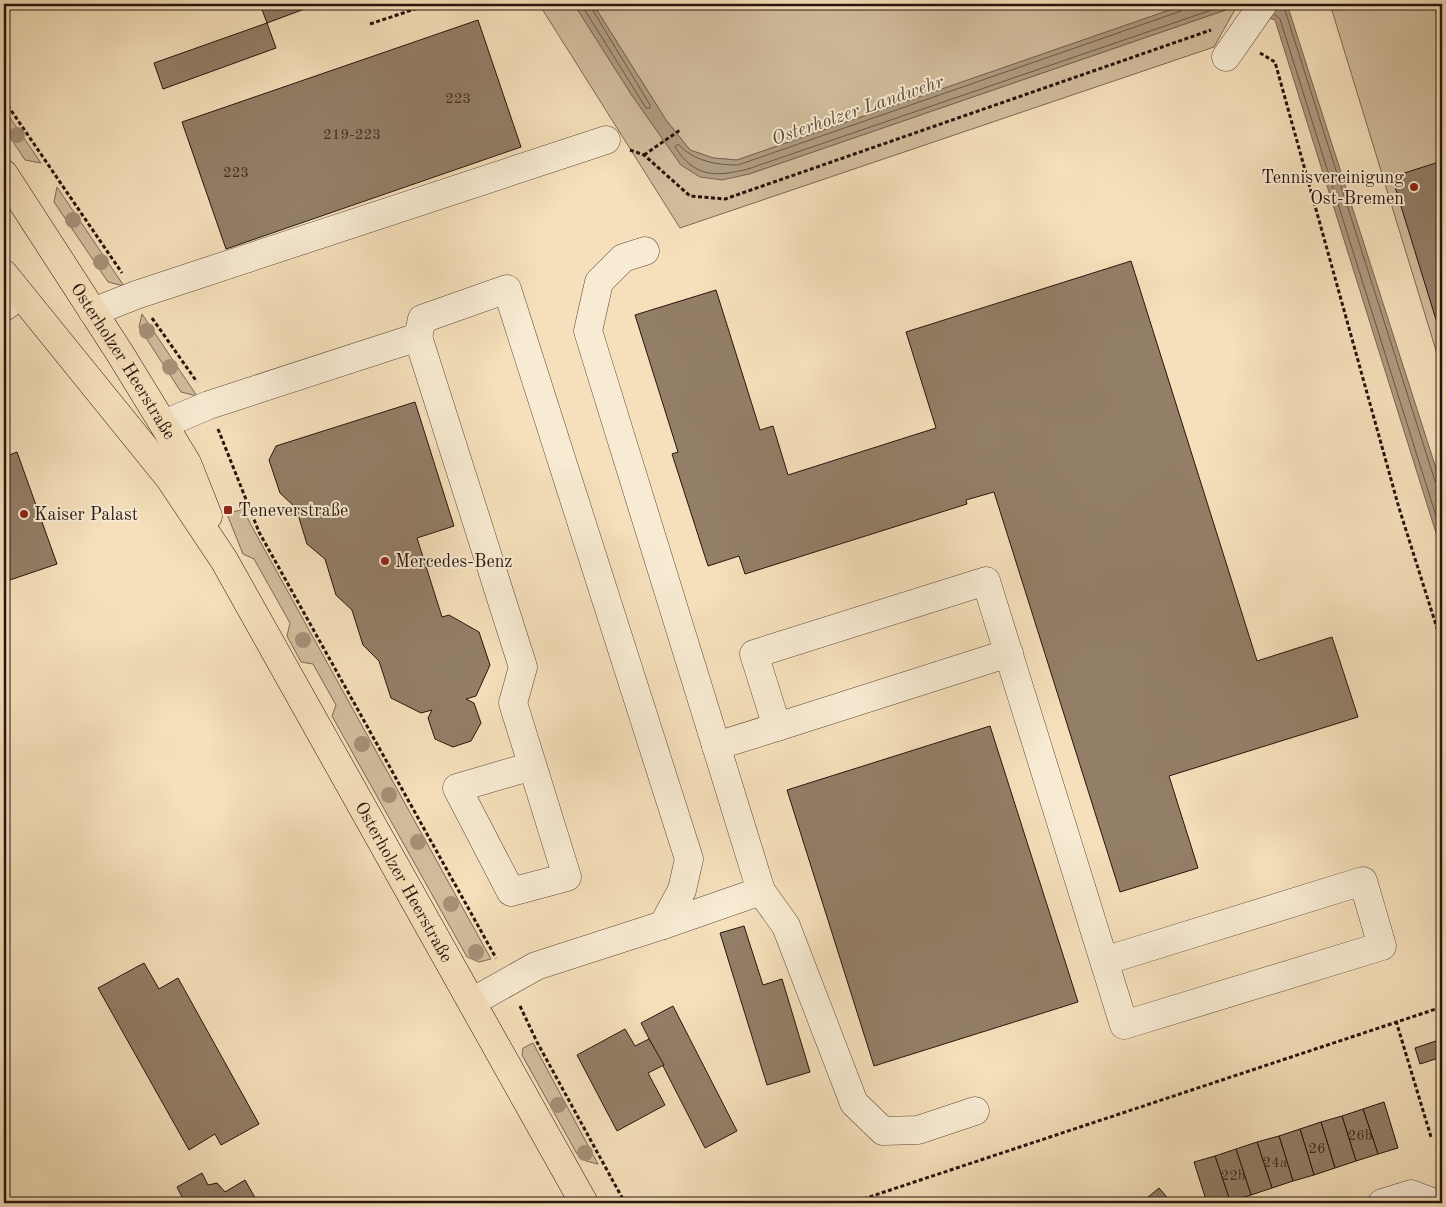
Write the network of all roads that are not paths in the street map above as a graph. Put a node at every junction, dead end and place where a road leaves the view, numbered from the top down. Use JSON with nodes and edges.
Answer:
{"nodes":[{"id":1,"x":606,"y":140,"type":"road end"},
{"id":2,"x":4,"y":174,"type":"edge"},
{"id":3,"x":645,"y":251,"type":"dead end"},
{"id":4,"x":9,"y":292,"type":"edge"},
{"id":5,"x":93,"y":312,"type":"junction"},
{"id":6,"x":418,"y":337,"type":"junction"},
{"id":7,"x":164,"y":424,"type":"junction"},
{"id":8,"x":224,"y":560,"type":"junction"},
{"id":9,"x":1009,"y":653,"type":"junction"},
{"id":10,"x":777,"y":727,"type":"junction"},
{"id":11,"x":716,"y":746,"type":"junction"},
{"id":12,"x":532,"y":766,"type":"junction"},
{"id":13,"x":761,"y":891,"type":"junction"},
{"id":14,"x":663,"y":925,"type":"junction"},
{"id":15,"x":1104,"y":960,"type":"junction"},
{"id":16,"x":472,"y":1002,"type":"junction"},
{"id":17,"x":975,"y":1111,"type":"dead end"},
{"id":18,"x":584,"y":1203,"type":"edge"},
{"id":19,"x":1382,"y":1203,"type":"edge"},
{"id":20,"x":1435,"y":1203,"type":"edge"}],
"edges":[{"from":1,"to":5,"type":"street"},
{"from":2,"to":5,"type":"main road","name":"Osterholzer Heerstraße"},
{"from":3,"to":11,"type":"street"},
{"from":4,"to":8,"type":"main road","name":"Osterholzer Heerstraße"},
{"from":5,"to":7,"type":"main road","name":"Osterholzer Heerstraße"},
{"from":6,"to":7,"type":"street"},
{"from":6,"to":12,"type":"street"},
{"from":6,"to":14,"type":"street"},
{"from":7,"to":8,"type":"main road","name":"Osterholzer Heerstraße"},
{"from":8,"to":16,"type":"main road","name":"Osterholzer Heerstraße"},
{"from":9,"to":10,"type":"street"},
{"from":9,"to":10,"type":"street"},
{"from":9,"to":15,"type":"street"},
{"from":10,"to":11,"type":"street"},
{"from":11,"to":13,"type":"street"},
{"from":12,"to":12,"type":"street"},
{"from":13,"to":14,"type":"street"},
{"from":13,"to":17,"type":"street"},
{"from":14,"to":16,"type":"street"},
{"from":15,"to":15,"type":"street"},
{"from":16,"to":18,"type":"main road","name":"Osterholzer Heerstraße"},
{"from":19,"to":20,"type":"street"}]}
